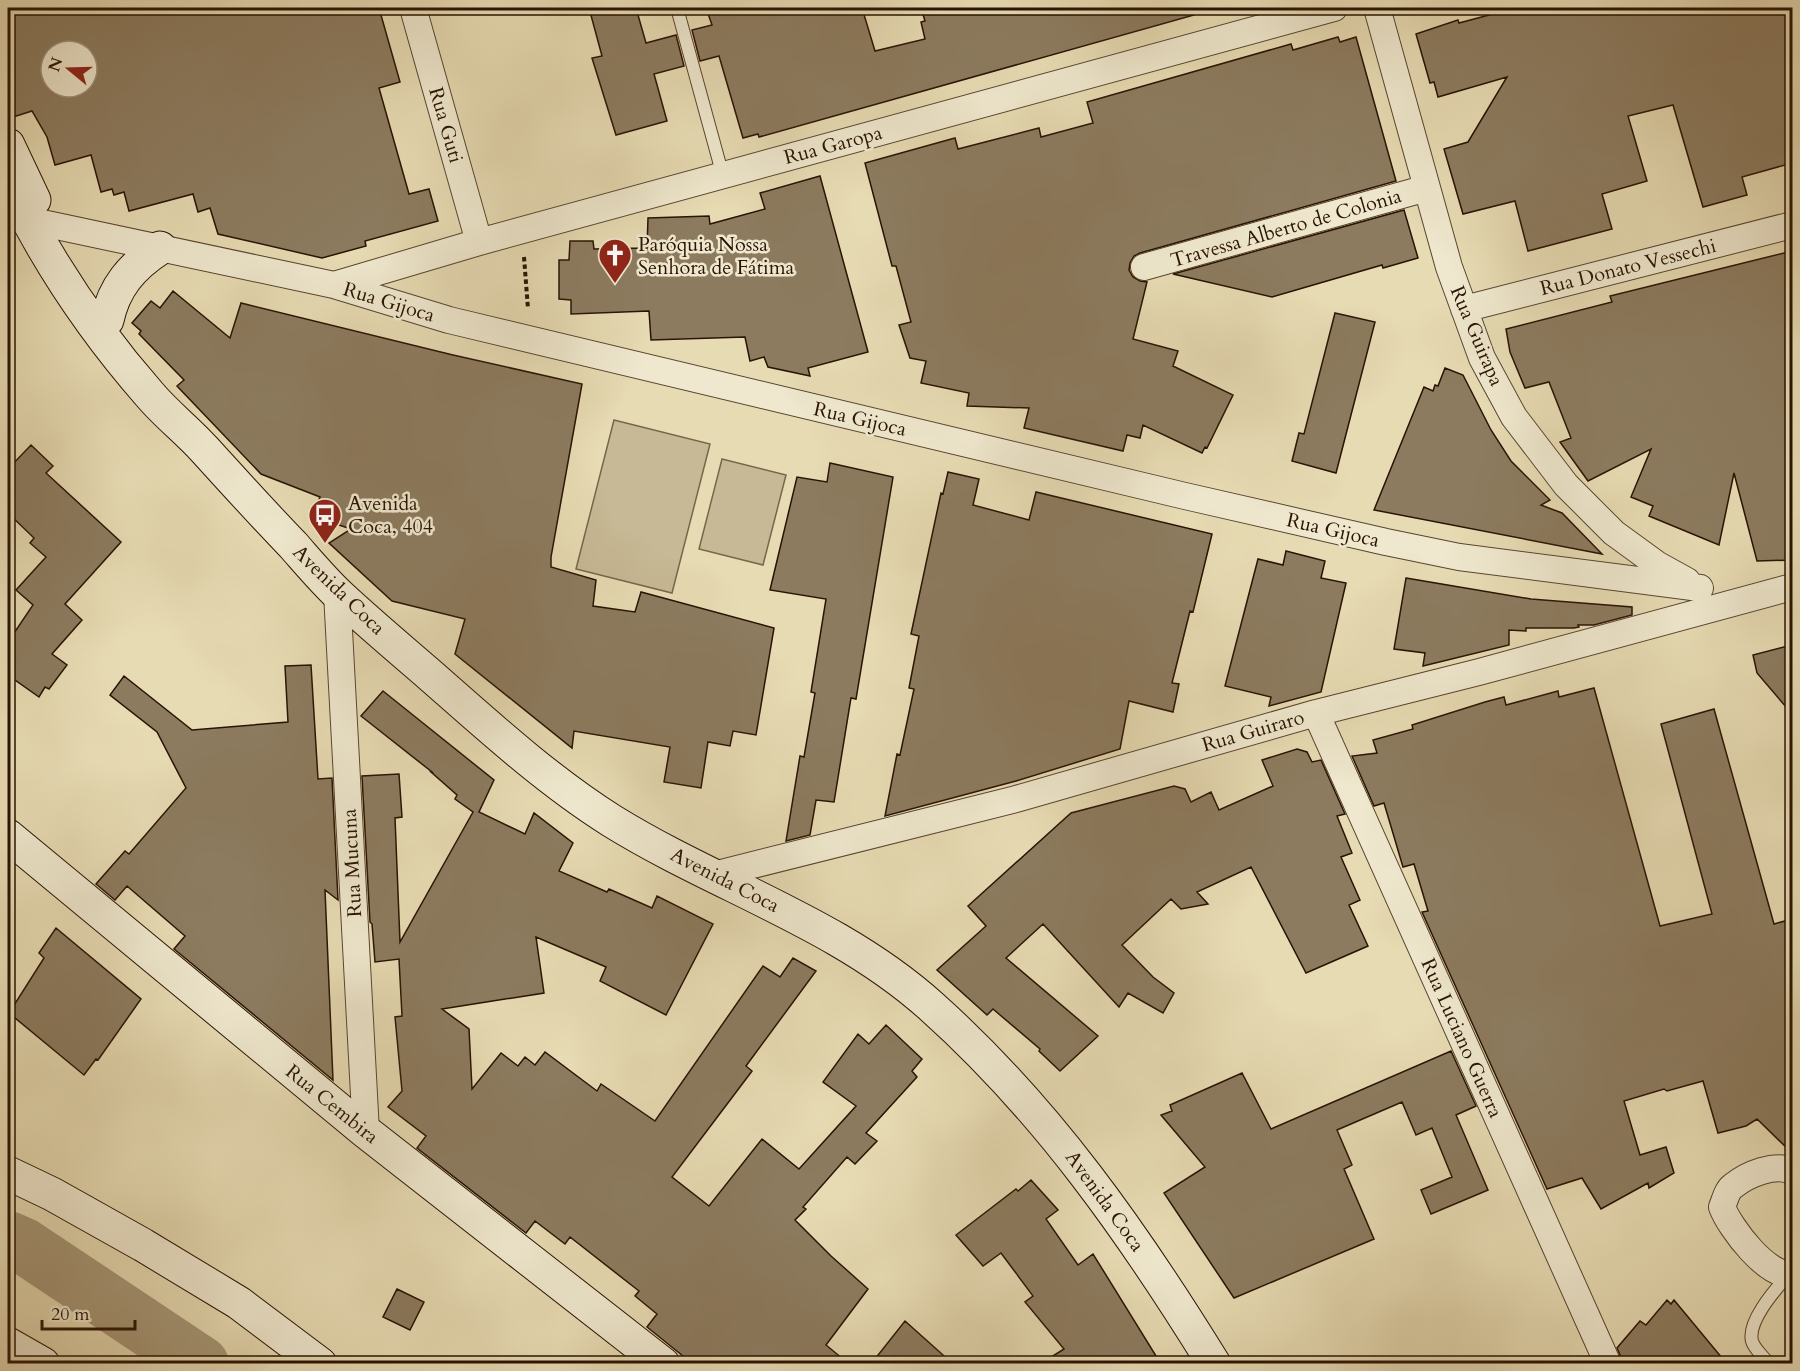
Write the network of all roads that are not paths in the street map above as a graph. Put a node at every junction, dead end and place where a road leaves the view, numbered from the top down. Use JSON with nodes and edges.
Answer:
{"nodes":[{"id":1,"x":413,"y":8,"type":"edge"},
{"id":2,"x":677,"y":8,"type":"edge"},
{"id":3,"x":1334,"y":8,"type":"edge"},
{"id":4,"x":1377,"y":8,"type":"edge"},
{"id":5,"x":8,"y":145,"type":"edge"},
{"id":6,"x":723,"y":176,"type":"junction"},
{"id":7,"x":8,"y":181,"type":"edge"},
{"id":8,"x":1427,"y":188,"type":"junction"},
{"id":9,"x":26,"y":219,"type":"edge"},
{"id":10,"x":1792,"y":225,"type":"edge"},
{"id":11,"x":479,"y":242,"type":"junction"},
{"id":12,"x":160,"y":248,"type":"junction"},
{"id":13,"x":1144,"y":267,"type":"dead end"},
{"id":14,"x":334,"y":285,"type":"junction"},
{"id":15,"x":1464,"y":309,"type":"junction"},
{"id":16,"x":107,"y":320,"type":"junction"},
{"id":17,"x":191,"y":435,"type":"junction"},
{"id":18,"x":1792,"y":587,"type":"edge"},
{"id":19,"x":1700,"y":588,"type":"junction"},
{"id":20,"x":337,"y":593,"type":"junction"},
{"id":21,"x":1730,"y":604,"type":"junction"},
{"id":22,"x":1316,"y":713,"type":"junction"},
{"id":23,"x":9,"y":841,"type":"edge"},
{"id":24,"x":713,"y":875,"type":"junction"},
{"id":25,"x":366,"y":1132,"type":"junction"},
{"id":26,"x":1792,"y":1171,"type":"edge"},
{"id":27,"x":8,"y":1173,"type":"edge"},
{"id":28,"x":1790,"y":1274,"type":"edge"},
{"id":29,"x":8,"y":1344,"type":"edge"},
{"id":30,"x":43,"y":1364,"type":"edge"},
{"id":31,"x":320,"y":1364,"type":"edge"},
{"id":32,"x":663,"y":1364,"type":"edge"},
{"id":33,"x":1214,"y":1364,"type":"edge"},
{"id":34,"x":1608,"y":1364,"type":"edge"},
{"id":35,"x":1770,"y":1364,"type":"edge"}],
"edges":[{"from":1,"to":11,"type":"street","name":"Rua Guti"},
{"from":2,"to":6,"type":"lane"},
{"from":3,"to":6,"type":"street","name":"Rua Garopa"},
{"from":4,"to":8,"type":"street","name":"Rua Guirapa"},
{"from":5,"to":9,"type":"street","name":"Avenida Coca"},
{"from":6,"to":11,"type":"street","name":"Rua Garopa"},
{"from":7,"to":9,"type":"street","name":"Avenida Coca"},
{"from":8,"to":13,"type":"street","name":"Travessa Alberto de Colonia"},
{"from":8,"to":15,"type":"street","name":"Rua Guirapa"},
{"from":9,"to":12,"type":"street","name":"Rua Gijoca"},
{"from":9,"to":16,"type":"street","name":"Avenida Coca"},
{"from":9,"to":17,"type":"street","name":"Avenida Coca"},
{"from":10,"to":15,"type":"street","name":"Rua Donato Vessechi"},
{"from":11,"to":14,"type":"street","name":"Rua Garopa"},
{"from":12,"to":14,"type":"street","name":"Rua Gijoca"},
{"from":12,"to":16,"type":"street"},
{"from":14,"to":19,"type":"street","name":"Rua Gijoca"},
{"from":15,"to":19,"type":"street","name":"Rua Guirapa"},
{"from":16,"to":17,"type":"street","name":"Avenida Coca"},
{"from":17,"to":20,"type":"street","name":"Avenida Coca"},
{"from":18,"to":21,"type":"street","name":"Rua Guiraro"},
{"from":19,"to":21,"type":"street","name":"Rua Guirapa"},
{"from":20,"to":24,"type":"street","name":"Avenida Coca"},
{"from":20,"to":25,"type":"street","name":"Rua Mucuna"},
{"from":21,"to":22,"type":"street","name":"Rua Guiraro"},
{"from":22,"to":24,"type":"street","name":"Rua Guiraro"},
{"from":22,"to":34,"type":"street","name":"Rua Luciano Guerra"},
{"from":23,"to":25,"type":"street","name":"Rua Cembira"},
{"from":24,"to":33,"type":"street","name":"Avenida Coca"},
{"from":25,"to":32,"type":"street","name":"Rua Cembira"},
{"from":26,"to":28,"type":"street"},
{"from":27,"to":31,"type":"street"},
{"from":28,"to":35,"type":"lane"},
{"from":29,"to":30,"type":"street"}]}
